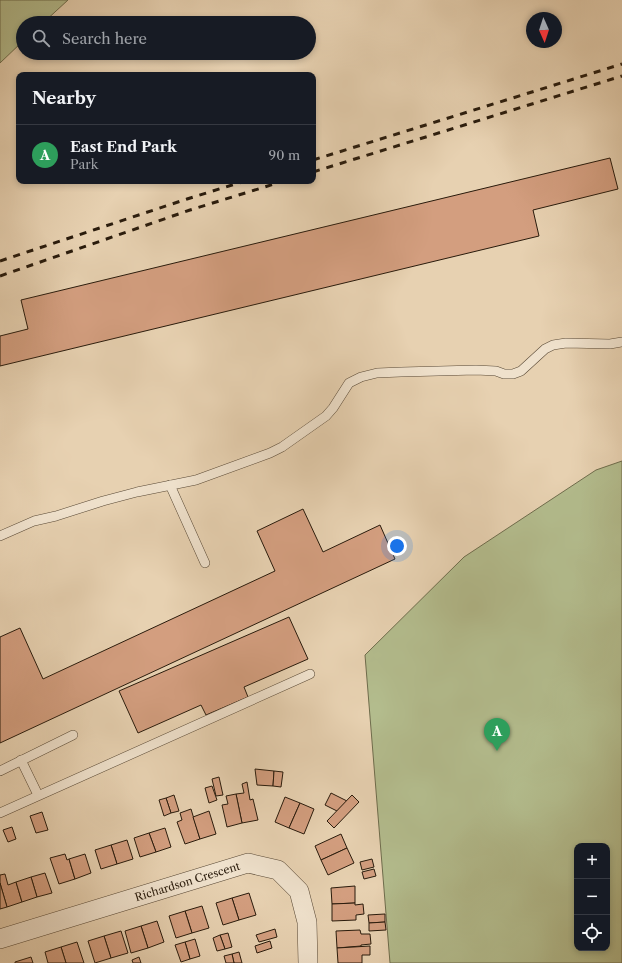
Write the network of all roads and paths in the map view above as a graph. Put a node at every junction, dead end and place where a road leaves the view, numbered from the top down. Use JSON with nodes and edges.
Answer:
{"nodes":[{"id":1,"x":622,"y":342,"type":"edge"},
{"id":2,"x":170,"y":485,"type":"junction"},
{"id":3,"x":0,"y":536,"type":"edge"},
{"id":4,"x":205,"y":563,"type":"dead end"},
{"id":5,"x":310,"y":674,"type":"dead end"},
{"id":6,"x":73,"y":735,"type":"dead end"},
{"id":7,"x":21,"y":760,"type":"junction"},
{"id":8,"x":0,"y":771,"type":"edge"},
{"id":9,"x":38,"y":795,"type":"junction"},
{"id":10,"x":0,"y":813,"type":"edge"},
{"id":11,"x":0,"y":939,"type":"edge"},
{"id":12,"x":308,"y":963,"type":"edge"}],
"edges":[{"from":1,"to":2,"type":"lane"},
{"from":2,"to":3,"type":"lane"},
{"from":2,"to":4,"type":"lane"},
{"from":5,"to":9,"type":"lane"},
{"from":6,"to":7,"type":"lane"},
{"from":7,"to":8,"type":"lane"},
{"from":7,"to":9,"type":"lane"},
{"from":9,"to":10,"type":"lane"},
{"from":11,"to":12,"type":"street","name":"Richardson Crescent"}]}
